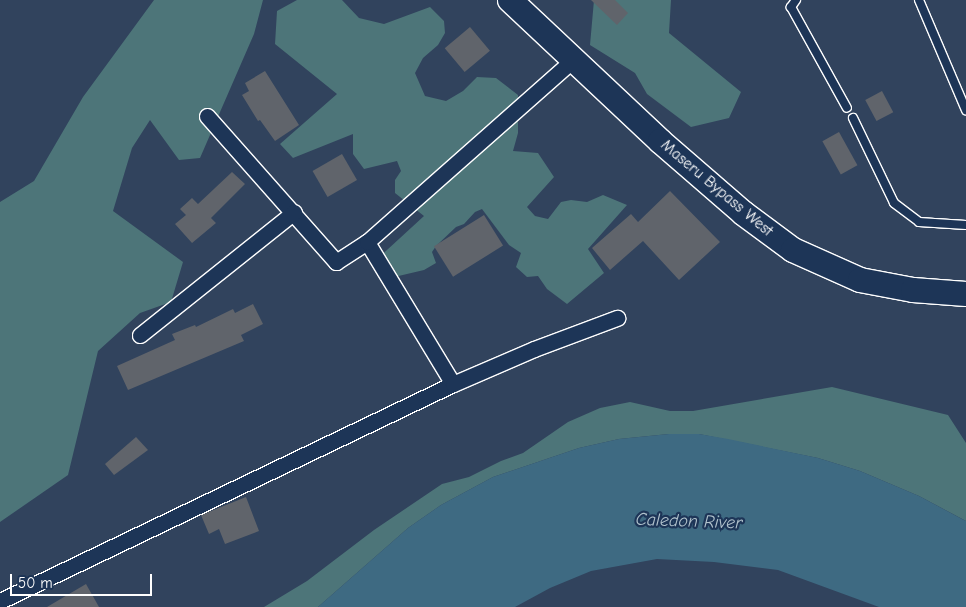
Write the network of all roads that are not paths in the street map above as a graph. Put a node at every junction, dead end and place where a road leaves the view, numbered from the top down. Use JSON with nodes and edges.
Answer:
{"nodes":[{"id":1,"x":510,"y":0,"type":"edge"},
{"id":2,"x":796,"y":0,"type":"edge"},
{"id":3,"x":918,"y":0,"type":"edge"},
{"id":4,"x":573,"y":60,"type":"junction"},
{"id":5,"x":847,"y":108,"type":"dead end"},
{"id":6,"x":966,"y":110,"type":"edge"},
{"id":7,"x":207,"y":116,"type":"dead end"},
{"id":8,"x":852,"y":118,"type":"dead end"},
{"id":9,"x":294,"y":212,"type":"junction"},
{"id":10,"x":966,"y":225,"type":"edge"},
{"id":11,"x":367,"y":242,"type":"junction"},
{"id":12,"x":966,"y":294,"type":"edge"},
{"id":13,"x":617,"y":318,"type":"dead end"},
{"id":14,"x":140,"y":335,"type":"dead end"},
{"id":15,"x":453,"y":384,"type":"junction"},
{"id":16,"x":0,"y":601,"type":"edge"}],
"edges":[{"from":1,"to":4,"type":"main road","name":"Maseru Bypass West"},
{"from":2,"to":5,"type":"lane"},
{"from":3,"to":6,"type":"lane"},
{"from":4,"to":11,"type":"street"},
{"from":4,"to":12,"type":"main road","name":"Maseru Bypass West"},
{"from":7,"to":9,"type":"street"},
{"from":8,"to":10,"type":"lane"},
{"from":9,"to":11,"type":"street"},
{"from":9,"to":14,"type":"street"},
{"from":11,"to":15,"type":"street"},
{"from":13,"to":15,"type":"street"},
{"from":15,"to":16,"type":"street"}]}
